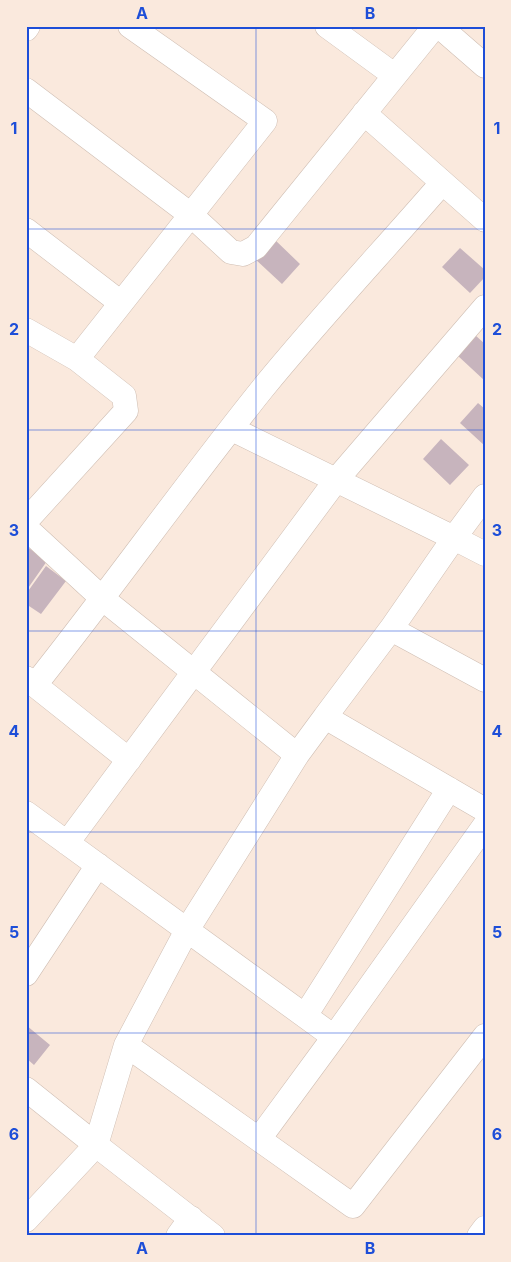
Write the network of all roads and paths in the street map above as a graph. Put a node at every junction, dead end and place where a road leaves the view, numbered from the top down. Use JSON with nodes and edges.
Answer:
{"nodes":[{"id":1,"x":130,"y":26,"type":"edge"},
{"id":2,"x":434,"y":26,"type":"edge"},
{"id":3,"x":439,"y":26,"type":"edge"},
{"id":4,"x":330,"y":27,"type":"edge"},
{"id":5,"x":485,"y":66,"type":"edge"},
{"id":6,"x":394,"y":75,"type":"junction"},
{"id":7,"x":26,"y":90,"type":"edge"},
{"id":8,"x":364,"y":113,"type":"junction"},
{"id":9,"x":442,"y":183,"type":"junction"},
{"id":10,"x":191,"y":215,"type":"junction"},
{"id":11,"x":485,"y":220,"type":"edge"},
{"id":12,"x":26,"y":230,"type":"edge"},
{"id":13,"x":120,"y":303,"type":"junction"},
{"id":14,"x":485,"y":307,"type":"edge"},
{"id":15,"x":26,"y":330,"type":"edge"},
{"id":16,"x":77,"y":358,"type":"junction"},
{"id":17,"x":232,"y":429,"type":"junction"},
{"id":18,"x":337,"y":479,"type":"junction"},
{"id":19,"x":485,"y":496,"type":"edge"},
{"id":20,"x":26,"y":520,"type":"edge"},
{"id":21,"x":26,"y":528,"type":"edge"},
{"id":22,"x":454,"y":538,"type":"junction"},
{"id":23,"x":485,"y":554,"type":"edge"},
{"id":24,"x":103,"y":599,"type":"junction"},
{"id":25,"x":391,"y":629,"type":"junction"},
{"id":26,"x":194,"y":671,"type":"junction"},
{"id":27,"x":485,"y":680,"type":"edge"},
{"id":28,"x":31,"y":681,"type":"edge"},
{"id":29,"x":325,"y":717,"type":"junction"},
{"id":30,"x":297,"y":755,"type":"junction"},
{"id":31,"x":129,"y":760,"type":"junction"},
{"id":32,"x":449,"y":789,"type":"junction"},
{"id":33,"x":485,"y":810,"type":"edge"},
{"id":34,"x":26,"y":813,"type":"edge"},
{"id":35,"x":485,"y":825,"type":"edge"},
{"id":36,"x":67,"y":843,"type":"junction"},
{"id":37,"x":98,"y":865,"type":"junction"},
{"id":38,"x":187,"y":930,"type":"junction"},
{"id":39,"x":26,"y":974,"type":"edge"},
{"id":40,"x":305,"y":1016,"type":"junction"},
{"id":41,"x":485,"y":1036,"type":"edge"},
{"id":42,"x":334,"y":1037,"type":"junction"},
{"id":43,"x":126,"y":1045,"type":"junction"},
{"id":44,"x":26,"y":1089,"type":"edge"},
{"id":45,"x":259,"y":1139,"type":"junction"},
{"id":46,"x":96,"y":1145,"type":"junction"},
{"id":47,"x":26,"y":1220,"type":"edge"},
{"id":48,"x":184,"y":1227,"type":"edge"},
{"id":49,"x":485,"y":1228,"type":"edge"},
{"id":50,"x":213,"y":1236,"type":"edge"},
{"id":51,"x":479,"y":1236,"type":"edge"}],
"edges":[{"from":1,"to":10,"type":"street"},
{"from":2,"to":6,"type":"street"},
{"from":3,"to":5,"type":"street"},
{"from":4,"to":6,"type":"street"},
{"from":6,"to":8,"type":"street"},
{"from":7,"to":10,"type":"street"},
{"from":8,"to":9,"type":"street"},
{"from":8,"to":10,"type":"street"},
{"from":9,"to":11,"type":"street"},
{"from":9,"to":17,"type":"street"},
{"from":10,"to":13,"type":"street"},
{"from":12,"to":13,"type":"street"},
{"from":13,"to":16,"type":"street"},
{"from":14,"to":18,"type":"street"},
{"from":15,"to":16,"type":"street"},
{"from":16,"to":20,"type":"street"},
{"from":17,"to":18,"type":"street"},
{"from":17,"to":24,"type":"street"},
{"from":18,"to":22,"type":"street"},
{"from":18,"to":26,"type":"street"},
{"from":19,"to":22,"type":"street"},
{"from":21,"to":24,"type":"street"},
{"from":22,"to":23,"type":"street"},
{"from":22,"to":25,"type":"street"},
{"from":24,"to":26,"type":"street"},
{"from":24,"to":28,"type":"street"},
{"from":25,"to":27,"type":"street"},
{"from":25,"to":29,"type":"street"},
{"from":26,"to":30,"type":"street"},
{"from":26,"to":31,"type":"street"},
{"from":28,"to":31,"type":"street"},
{"from":29,"to":30,"type":"street"},
{"from":29,"to":32,"type":"street"},
{"from":30,"to":38,"type":"street"},
{"from":31,"to":36,"type":"street"},
{"from":32,"to":33,"type":"street"},
{"from":32,"to":40,"type":"street"},
{"from":34,"to":36,"type":"street"},
{"from":35,"to":42,"type":"street"},
{"from":36,"to":37,"type":"street"},
{"from":37,"to":38,"type":"street"},
{"from":37,"to":39,"type":"street"},
{"from":38,"to":40,"type":"street"},
{"from":38,"to":43,"type":"street"},
{"from":40,"to":42,"type":"street"},
{"from":41,"to":45,"type":"street"},
{"from":42,"to":45,"type":"street"},
{"from":43,"to":45,"type":"street"},
{"from":43,"to":46,"type":"street"},
{"from":44,"to":46,"type":"street"},
{"from":46,"to":47,"type":"street"},
{"from":46,"to":48,"type":"street"},
{"from":48,"to":50,"type":"street"},
{"from":49,"to":51,"type":"street"}]}
